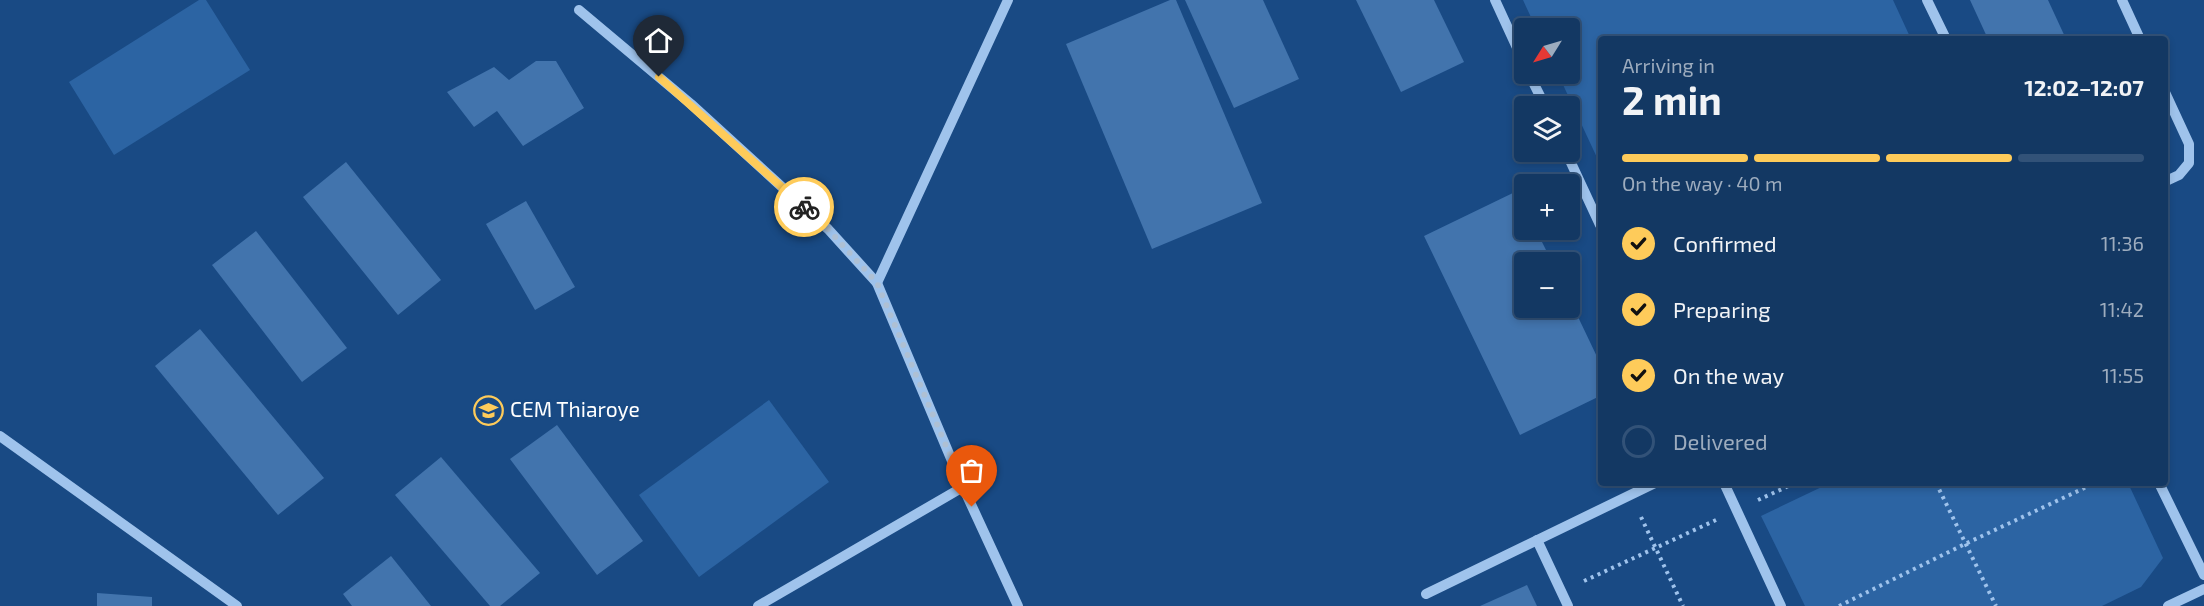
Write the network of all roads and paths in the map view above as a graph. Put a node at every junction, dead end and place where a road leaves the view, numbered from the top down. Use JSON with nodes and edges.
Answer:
{"nodes":[{"id":1,"x":1008,"y":0,"type":"edge"},
{"id":2,"x":1494,"y":0,"type":"edge"},
{"id":3,"x":1927,"y":0,"type":"edge"},
{"id":4,"x":2122,"y":0,"type":"edge"},
{"id":5,"x":579,"y":10,"type":"dead end"},
{"id":6,"x":1945,"y":36,"type":"edge"},
{"id":7,"x":2139,"y":36,"type":"edge"},
{"id":8,"x":1514,"y":42,"type":"edge"},
{"id":9,"x":2168,"y":99,"type":"edge"},
{"id":10,"x":1571,"y":162,"type":"edge"},
{"id":11,"x":2168,"y":180,"type":"edge"},
{"id":12,"x":1598,"y":221,"type":"edge"},
{"id":13,"x":877,"y":283,"type":"junction"},
{"id":14,"x":0,"y":436,"type":"edge"},
{"id":15,"x":1649,"y":486,"type":"edge"},
{"id":16,"x":1725,"y":486,"type":"edge"},
{"id":17,"x":1789,"y":486,"type":"edge"},
{"id":18,"x":1937,"y":486,"type":"edge"},
{"id":19,"x":2090,"y":486,"type":"edge"},
{"id":20,"x":2160,"y":486,"type":"edge"},
{"id":21,"x":963,"y":487,"type":"junction"},
{"id":22,"x":1631,"y":495,"type":"junction"},
{"id":23,"x":1737,"y":510,"type":"junction"},
{"id":24,"x":1537,"y":540,"type":"junction"},
{"id":25,"x":1965,"y":544,"type":"junction"},
{"id":26,"x":1655,"y":548,"type":"junction"},
{"id":27,"x":2204,"y":575,"type":"edge"},
{"id":28,"x":2204,"y":589,"type":"edge"},
{"id":29,"x":1561,"y":591,"type":"junction"},
{"id":30,"x":1426,"y":594,"type":"dead end"},
{"id":31,"x":237,"y":606,"type":"edge"},
{"id":32,"x":758,"y":606,"type":"edge"},
{"id":33,"x":1018,"y":606,"type":"edge"},
{"id":34,"x":1568,"y":606,"type":"edge"},
{"id":35,"x":1683,"y":606,"type":"edge"},
{"id":36,"x":1781,"y":606,"type":"edge"},
{"id":37,"x":1839,"y":606,"type":"edge"},
{"id":38,"x":1996,"y":606,"type":"edge"},
{"id":39,"x":2168,"y":606,"type":"edge"}],
"edges":[{"from":1,"to":13,"type":"street"},
{"from":2,"to":8,"type":"street"},
{"from":3,"to":6,"type":"street"},
{"from":4,"to":7,"type":"street"},
{"from":5,"to":13,"type":"street"},
{"from":9,"to":11,"type":"street"},
{"from":10,"to":12,"type":"street"},
{"from":13,"to":21,"type":"street"},
{"from":14,"to":31,"type":"street"},
{"from":15,"to":22,"type":"street"},
{"from":16,"to":23,"type":"street"},
{"from":17,"to":23,"type":"path"},
{"from":18,"to":25,"type":"path"},
{"from":19,"to":25,"type":"path"},
{"from":20,"to":27,"type":"street"},
{"from":21,"to":32,"type":"street"},
{"from":21,"to":33,"type":"street"},
{"from":22,"to":24,"type":"street"},
{"from":22,"to":26,"type":"path"},
{"from":23,"to":26,"type":"path"},
{"from":23,"to":36,"type":"street"},
{"from":24,"to":29,"type":"street"},
{"from":24,"to":30,"type":"street"},
{"from":25,"to":37,"type":"path"},
{"from":25,"to":38,"type":"path"},
{"from":26,"to":29,"type":"path"},
{"from":26,"to":35,"type":"path"},
{"from":28,"to":39,"type":"street"},
{"from":29,"to":34,"type":"street"}]}
